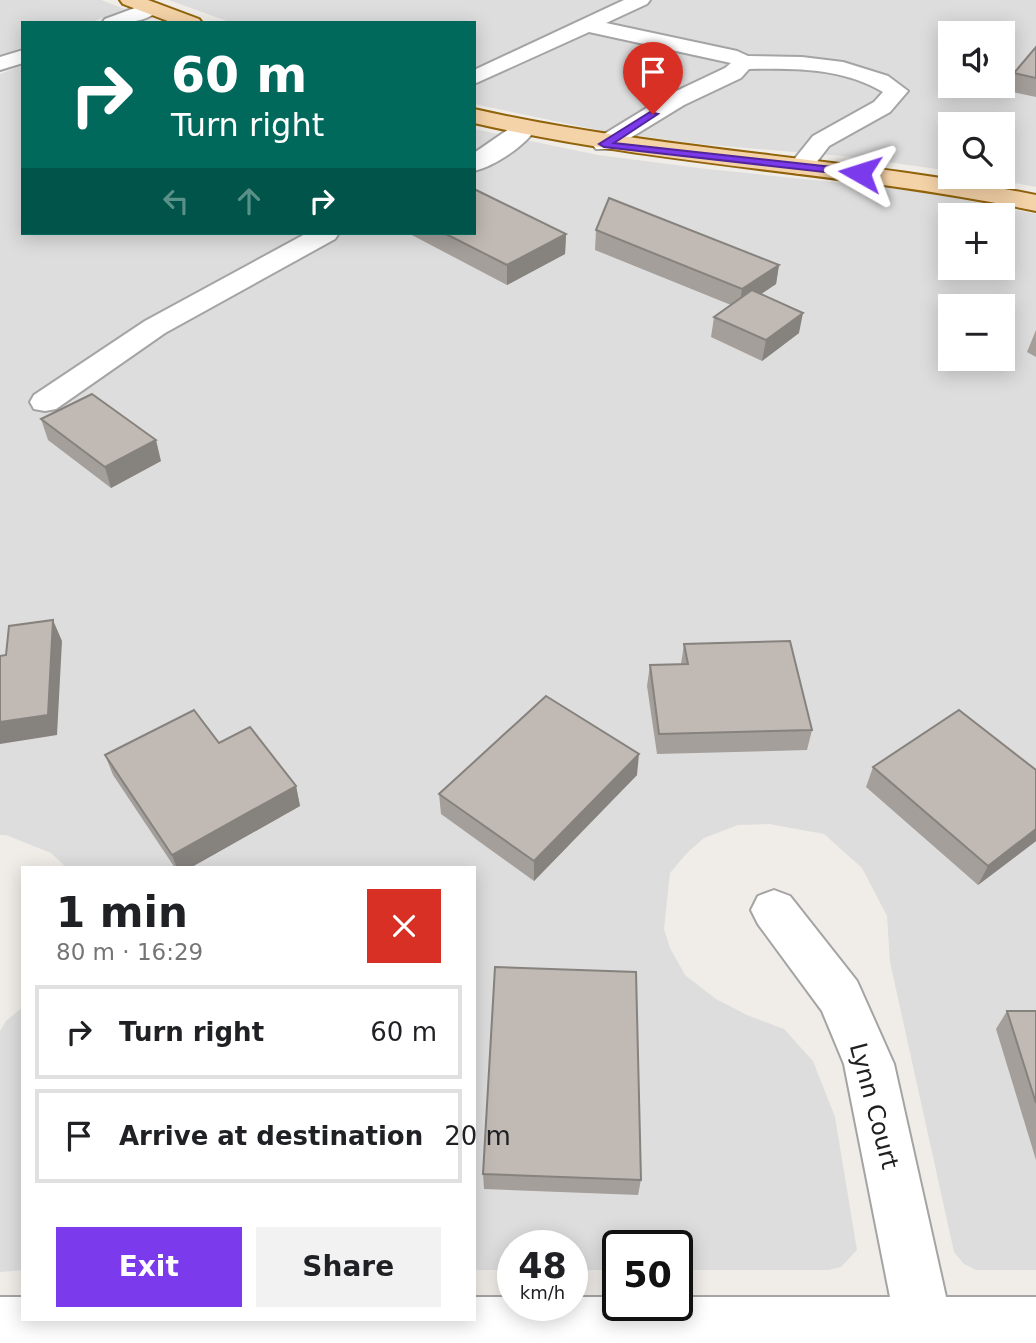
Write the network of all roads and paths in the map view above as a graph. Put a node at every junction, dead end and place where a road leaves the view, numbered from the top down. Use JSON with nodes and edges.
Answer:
{"nodes":[{"id":1,"x":131,"y":0,"type":"edge"},
{"id":2,"x":640,"y":0,"type":"edge"},
{"id":3,"x":151,"y":8,"type":"junction"},
{"id":4,"x":117,"y":21,"type":"edge"},
{"id":5,"x":187,"y":21,"type":"edge"},
{"id":6,"x":585,"y":25,"type":"junction"},
{"id":7,"x":21,"y":57,"type":"edge"},
{"id":8,"x":743,"y":63,"type":"junction"},
{"id":9,"x":0,"y":65,"type":"edge"},
{"id":10,"x":476,"y":77,"type":"edge"},
{"id":11,"x":476,"y":117,"type":"edge"},
{"id":12,"x":524,"y":128,"type":"junction"},
{"id":13,"x":604,"y":144,"type":"junction"},
{"id":14,"x":476,"y":163,"type":"edge"},
{"id":15,"x":800,"y":167,"type":"junction"},
{"id":16,"x":1036,"y":203,"type":"edge"},
{"id":17,"x":322,"y":235,"type":"edge"},
{"id":18,"x":45,"y":402,"type":"dead end"},
{"id":19,"x":774,"y":910,"type":"dead end"},
{"id":20,"x":924,"y":1324,"type":"junction"},
{"id":21,"x":0,"y":1325,"type":"edge"},
{"id":22,"x":1036,"y":1325,"type":"edge"}],
"edges":[{"from":1,"to":3,"type":"main road"},
{"from":2,"to":6,"type":"street"},
{"from":3,"to":4,"type":"street"},
{"from":3,"to":5,"type":"main road"},
{"from":6,"to":8,"type":"street"},
{"from":6,"to":10,"type":"street"},
{"from":7,"to":9,"type":"street"},
{"from":8,"to":13,"type":"street"},
{"from":8,"to":15,"type":"street"},
{"from":11,"to":12,"type":"main road"},
{"from":12,"to":13,"type":"main road"},
{"from":12,"to":14,"type":"street"},
{"from":13,"to":15,"type":"main road"},
{"from":15,"to":16,"type":"main road"},
{"from":17,"to":18,"type":"street"},
{"from":19,"to":20,"type":"street","name":"Lynn Court"},
{"from":20,"to":21,"type":"street"},
{"from":20,"to":22,"type":"street"}]}
